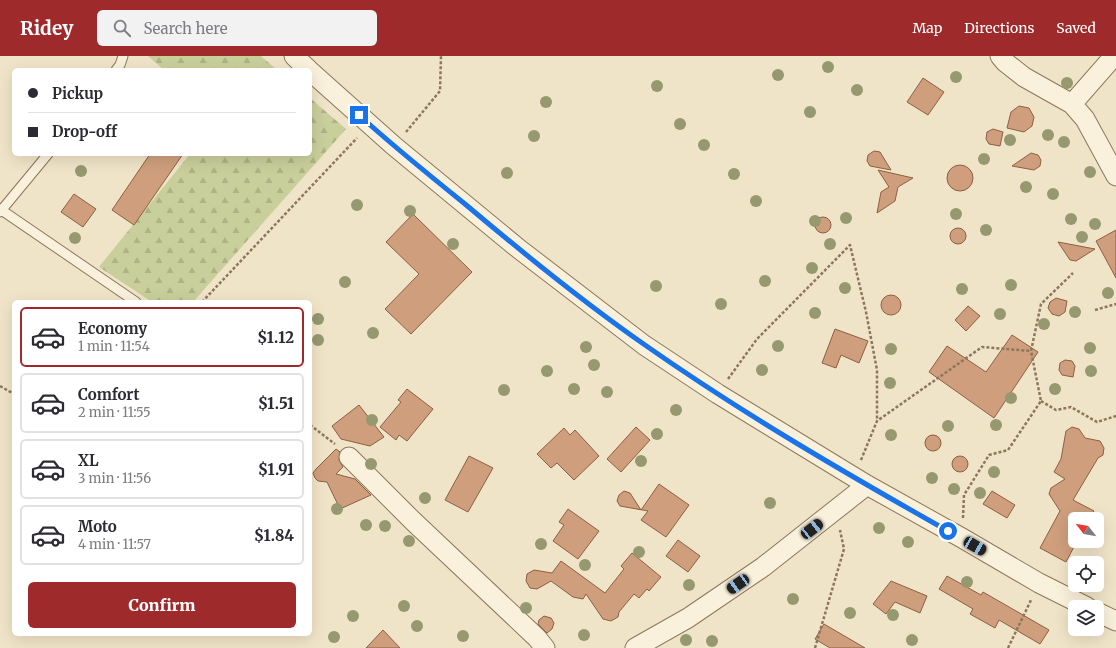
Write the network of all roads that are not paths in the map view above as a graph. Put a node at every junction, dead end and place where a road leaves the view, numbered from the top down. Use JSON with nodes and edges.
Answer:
{"nodes":[{"id":1,"x":123,"y":56,"type":"edge"},
{"id":2,"x":294,"y":56,"type":"edge"},
{"id":3,"x":1000,"y":56,"type":"edge"},
{"id":4,"x":1114,"y":56,"type":"edge"},
{"id":5,"x":117,"y":68,"type":"edge"},
{"id":6,"x":308,"y":68,"type":"edge"},
{"id":7,"x":312,"y":72,"type":"edge"},
{"id":8,"x":1072,"y":104,"type":"junction"},
{"id":9,"x":46,"y":156,"type":"edge"},
{"id":10,"x":1116,"y":176,"type":"edge"},
{"id":11,"x":1,"y":211,"type":"edge"},
{"id":12,"x":133,"y":300,"type":"edge"},
{"id":13,"x":349,"y":457,"type":"road end"},
{"id":14,"x":860,"y":481,"type":"junction"},
{"id":15,"x":1073,"y":600,"type":"edge"},
{"id":16,"x":1104,"y":615,"type":"edge"},
{"id":17,"x":1116,"y":621,"type":"edge"},
{"id":18,"x":545,"y":648,"type":"edge"},
{"id":19,"x":635,"y":648,"type":"edge"}],
"edges":[{"from":1,"to":5,"type":"lane"},
{"from":2,"to":6,"type":"street"},
{"from":3,"to":8,"type":"street"},
{"from":4,"to":8,"type":"street"},
{"from":7,"to":14,"type":"street"},
{"from":8,"to":10,"type":"street"},
{"from":9,"to":11,"type":"lane"},
{"from":11,"to":12,"type":"lane"},
{"from":13,"to":18,"type":"street"},
{"from":14,"to":15,"type":"street"},
{"from":14,"to":19,"type":"street"},
{"from":16,"to":17,"type":"street"}]}
